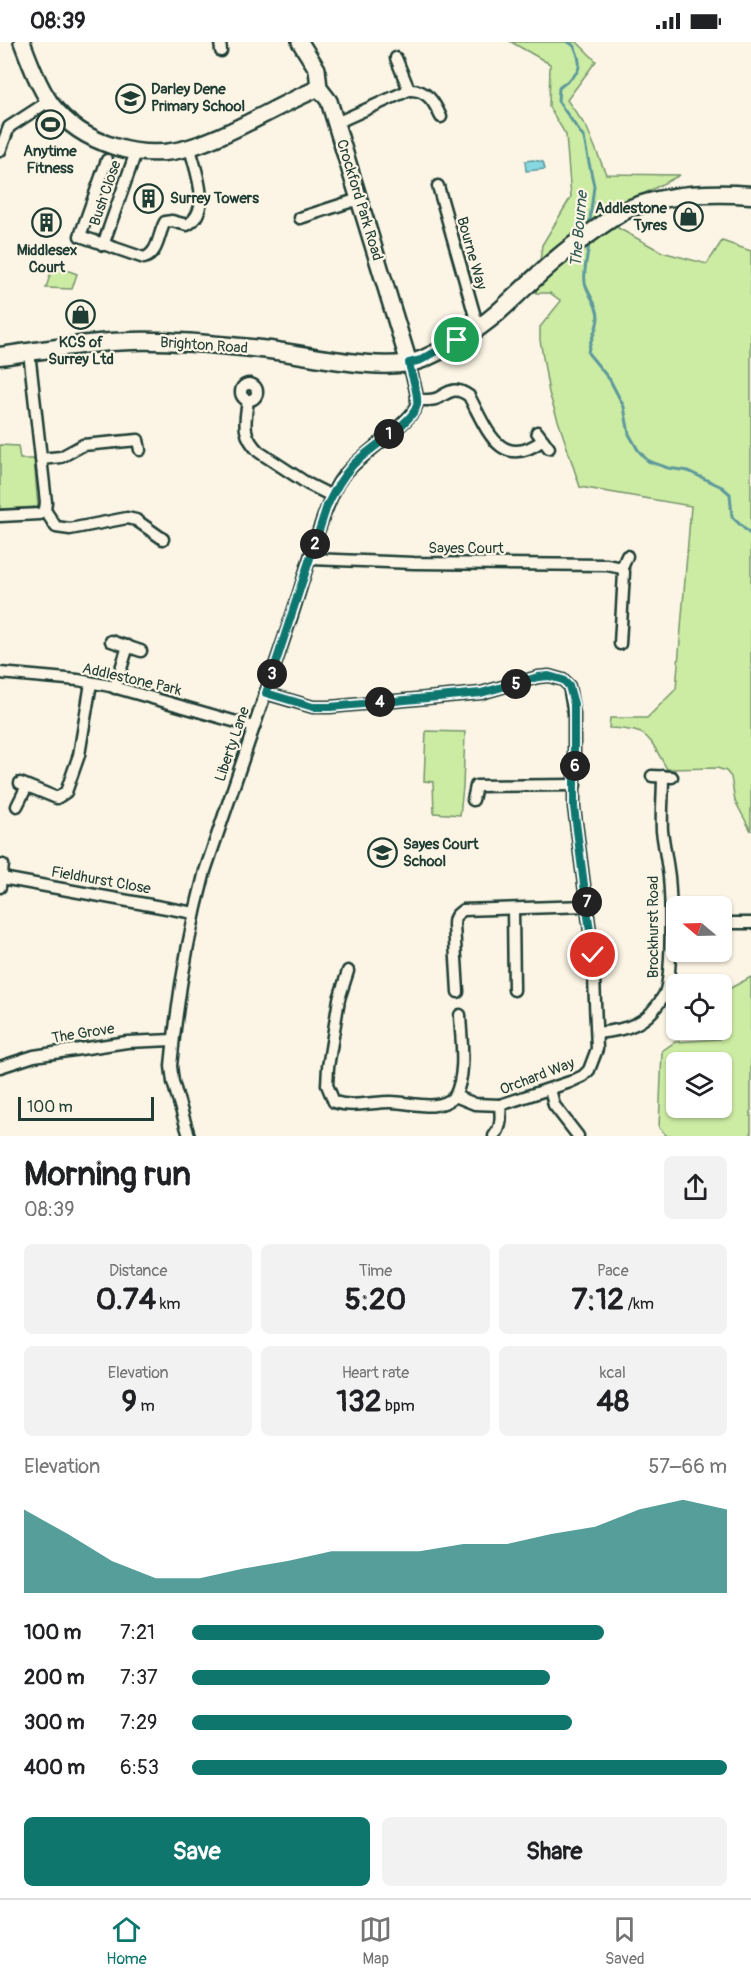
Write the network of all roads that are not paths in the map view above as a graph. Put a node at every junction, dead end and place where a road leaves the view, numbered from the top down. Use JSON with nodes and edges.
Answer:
{"nodes":[{"id":1,"x":22,"y":42,"type":"edge"},
{"id":2,"x":300,"y":42,"type":"edge"},
{"id":3,"x":396,"y":58,"type":"dead end"},
{"id":4,"x":320,"y":88,"type":"junction"},
{"id":5,"x":409,"y":90,"type":"junction"},
{"id":6,"x":50,"y":101,"type":"junction"},
{"id":7,"x":441,"y":117,"type":"dead end"},
{"id":8,"x":336,"y":123,"type":"junction"},
{"id":9,"x":190,"y":148,"type":"junction"},
{"id":10,"x":0,"y":151,"type":"edge"},
{"id":11,"x":136,"y":152,"type":"junction"},
{"id":12,"x":107,"y":160,"type":"dead end"},
{"id":13,"x":438,"y":186,"type":"dead end"},
{"id":14,"x":751,"y":195,"type":"edge"},
{"id":15,"x":359,"y":199,"type":"junction"},
{"id":16,"x":307,"y":220,"type":"dead end"},
{"id":17,"x":103,"y":244,"type":"junction"},
{"id":18,"x":478,"y":327,"type":"junction"},
{"id":19,"x":29,"y":352,"type":"junction"},
{"id":20,"x":0,"y":356,"type":"edge"},
{"id":21,"x":409,"y":363,"type":"junction"},
{"id":22,"x":248,"y":400,"type":"dead end"},
{"id":23,"x":417,"y":400,"type":"junction"},
{"id":24,"x":543,"y":440,"type":"dead end"},
{"id":25,"x":140,"y":450,"type":"dead end"},
{"id":26,"x":41,"y":459,"type":"junction"},
{"id":27,"x":332,"y":496,"type":"junction"},
{"id":28,"x":45,"y":510,"type":"junction"},
{"id":29,"x":0,"y":516,"type":"edge"},
{"id":30,"x":163,"y":539,"type":"dead end"},
{"id":31,"x":627,"y":556,"type":"dead end"},
{"id":32,"x":310,"y":559,"type":"junction"},
{"id":33,"x":622,"y":568,"type":"junction"},
{"id":34,"x":111,"y":641,"type":"dead end"},
{"id":35,"x":620,"y":644,"type":"dead end"},
{"id":36,"x":128,"y":646,"type":"junction"},
{"id":37,"x":141,"y":651,"type":"dead end"},
{"id":38,"x":0,"y":673,"type":"edge"},
{"id":39,"x":91,"y":683,"type":"junction"},
{"id":40,"x":115,"y":688,"type":"junction"},
{"id":41,"x":266,"y":693,"type":"junction"},
{"id":42,"x":254,"y":727,"type":"junction"},
{"id":43,"x":663,"y":776,"type":"dead end"},
{"id":44,"x":574,"y":785,"type":"junction"},
{"id":45,"x":473,"y":800,"type":"dead end"},
{"id":46,"x":17,"y":806,"type":"dead end"},
{"id":47,"x":3,"y":865,"type":"dead end"},
{"id":48,"x":1,"y":883,"type":"edge"},
{"id":49,"x":671,"y":896,"type":"edge"},
{"id":50,"x":587,"y":906,"type":"junction"},
{"id":51,"x":513,"y":910,"type":"junction"},
{"id":52,"x":194,"y":913,"type":"junction"},
{"id":53,"x":732,"y":923,"type":"edge"},
{"id":54,"x":751,"y":923,"type":"edge"},
{"id":55,"x":670,"y":962,"type":"edge"},
{"id":56,"x":348,"y":971,"type":"dead end"},
{"id":57,"x":514,"y":990,"type":"dead end"},
{"id":58,"x":458,"y":992,"type":"dead end"},
{"id":59,"x":460,"y":1015,"type":"dead end"},
{"id":60,"x":597,"y":1033,"type":"junction"},
{"id":61,"x":173,"y":1040,"type":"junction"},
{"id":62,"x":0,"y":1067,"type":"edge"},
{"id":63,"x":550,"y":1089,"type":"junction"},
{"id":64,"x":455,"y":1096,"type":"junction"},
{"id":65,"x":500,"y":1105,"type":"junction"},
{"id":66,"x":189,"y":1136,"type":"edge"},
{"id":67,"x":494,"y":1136,"type":"edge"},
{"id":68,"x":578,"y":1136,"type":"edge"}],
"edges":[{"from":1,"to":6,"type":"street"},
{"from":2,"to":4,"type":"street","name":"Crockford Park Road"},
{"from":3,"to":5,"type":"street"},
{"from":4,"to":8,"type":"street","name":"Crockford Park Road"},
{"from":4,"to":9,"type":"street"},
{"from":5,"to":7,"type":"street"},
{"from":5,"to":8,"type":"street"},
{"from":6,"to":10,"type":"street"},
{"from":6,"to":11,"type":"street"},
{"from":8,"to":15,"type":"street","name":"Crockford Park Road"},
{"from":9,"to":11,"type":"street"},
{"from":9,"to":17,"type":"street","name":"Bush Close"},
{"from":11,"to":17,"type":"street","name":"Bush Close"},
{"from":12,"to":17,"type":"street","name":"Bush Close"},
{"from":13,"to":18,"type":"street","name":"Bourne Way"},
{"from":14,"to":18,"type":"main road"},
{"from":15,"to":16,"type":"street"},
{"from":15,"to":21,"type":"street","name":"Crockford Park Road"},
{"from":18,"to":21,"type":"main road"},
{"from":19,"to":20,"type":"main road","name":"Brighton Road"},
{"from":19,"to":21,"type":"main road","name":"Brighton Road"},
{"from":19,"to":26,"type":"street"},
{"from":21,"to":23,"type":"street"},
{"from":22,"to":27,"type":"street"},
{"from":23,"to":24,"type":"street"},
{"from":23,"to":27,"type":"street","name":"Liberty Lane"},
{"from":25,"to":26,"type":"street"},
{"from":26,"to":28,"type":"street"},
{"from":27,"to":32,"type":"street","name":"Liberty Lane"},
{"from":28,"to":29,"type":"street"},
{"from":28,"to":30,"type":"street"},
{"from":31,"to":33,"type":"street"},
{"from":32,"to":33,"type":"street","name":"Sayes Court"},
{"from":32,"to":41,"type":"street","name":"Liberty Lane"},
{"from":33,"to":35,"type":"street"},
{"from":34,"to":36,"type":"street"},
{"from":36,"to":37,"type":"street"},
{"from":36,"to":40,"type":"street"},
{"from":38,"to":39,"type":"street","name":"Addlestone Park"},
{"from":39,"to":40,"type":"street","name":"Addlestone Park"},
{"from":39,"to":46,"type":"street"},
{"from":40,"to":42,"type":"street","name":"Addlestone Park"},
{"from":41,"to":42,"type":"street","name":"Liberty Lane"},
{"from":41,"to":44,"type":"street","name":"Orchard Way"},
{"from":42,"to":52,"type":"street","name":"Liberty Lane"},
{"from":43,"to":49,"type":"street","name":"Brockhurst Road"},
{"from":44,"to":45,"type":"street"},
{"from":44,"to":50,"type":"street","name":"Orchard Way"},
{"from":47,"to":48,"type":"street","name":"Fieldhurst Close"},
{"from":48,"to":52,"type":"street","name":"Fieldhurst Close"},
{"from":50,"to":51,"type":"street"},
{"from":50,"to":60,"type":"street","name":"Orchard Way"},
{"from":51,"to":57,"type":"street"},
{"from":51,"to":58,"type":"street"},
{"from":52,"to":61,"type":"street","name":"Liberty Lane"},
{"from":53,"to":54,"type":"street"},
{"from":55,"to":60,"type":"street","name":"Brockhurst Road"},
{"from":56,"to":64,"type":"street"},
{"from":59,"to":64,"type":"street"},
{"from":60,"to":63,"type":"street","name":"Orchard Way"},
{"from":61,"to":62,"type":"street","name":"The Grove"},
{"from":61,"to":66,"type":"street","name":"Liberty Lane"},
{"from":63,"to":65,"type":"street","name":"Orchard Way"},
{"from":63,"to":68,"type":"street"},
{"from":64,"to":65,"type":"street"},
{"from":65,"to":67,"type":"street","name":"Orchard Way"}]}
